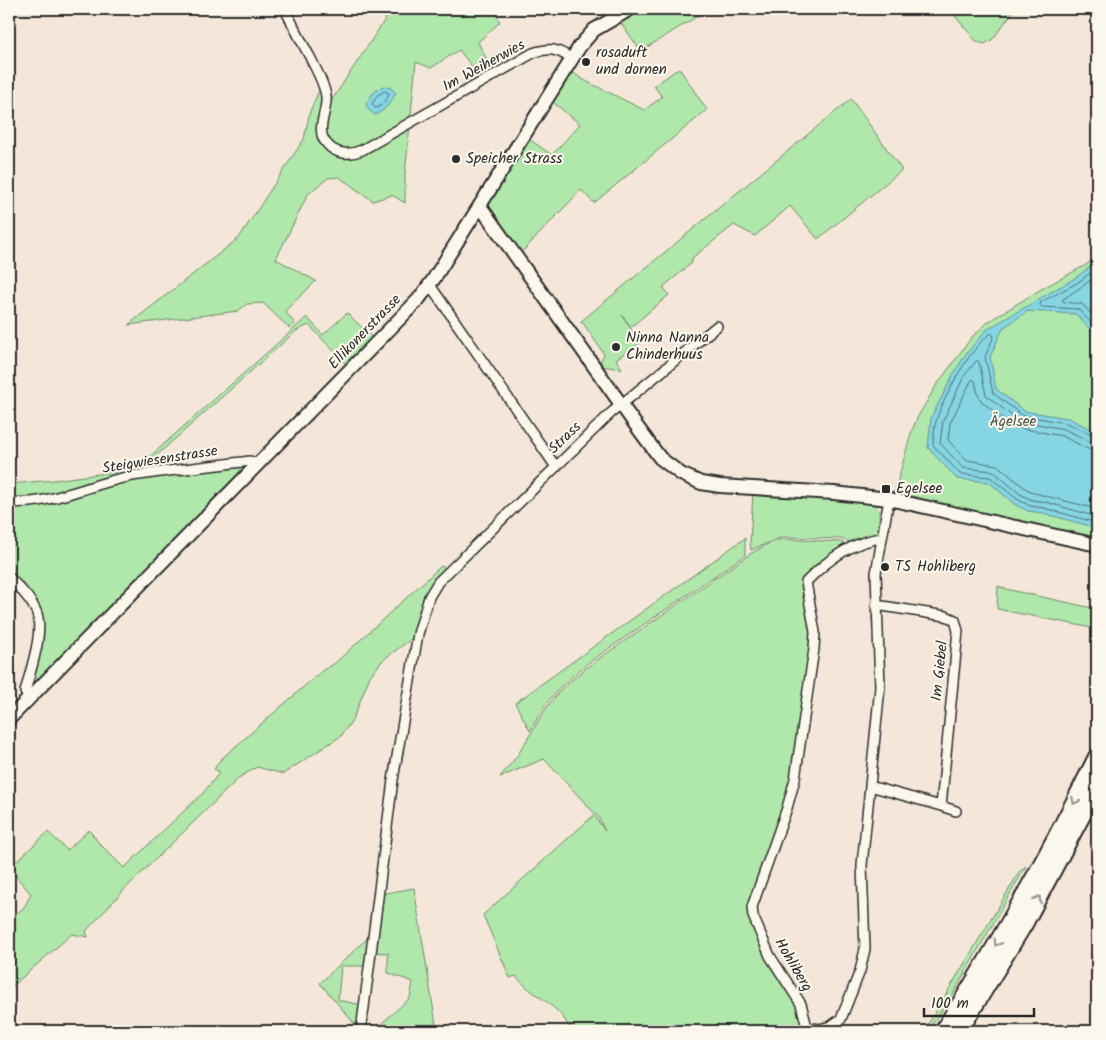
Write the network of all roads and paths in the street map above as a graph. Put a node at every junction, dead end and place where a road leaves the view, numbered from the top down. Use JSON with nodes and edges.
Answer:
{"nodes":[{"id":1,"x":285,"y":9,"type":"edge"},
{"id":2,"x":630,"y":9,"type":"edge"},
{"id":3,"x":572,"y":59,"type":"junction"},
{"id":4,"x":480,"y":206,"type":"junction"},
{"id":5,"x":430,"y":284,"type":"junction"},
{"id":6,"x":717,"y":326,"type":"dead end"},
{"id":7,"x":621,"y":405,"type":"junction"},
{"id":8,"x":258,"y":464,"type":"junction"},
{"id":9,"x":556,"y":467,"type":"junction"},
{"id":10,"x":889,"y":499,"type":"junction"},
{"id":11,"x":9,"y":502,"type":"edge"},
{"id":12,"x":881,"y":538,"type":"junction"},
{"id":13,"x":1097,"y":545,"type":"edge"},
{"id":14,"x":9,"y":577,"type":"edge"},
{"id":15,"x":876,"y":605,"type":"junction"},
{"id":16,"x":29,"y":699,"type":"junction"},
{"id":17,"x":9,"y":719,"type":"edge"},
{"id":18,"x":1097,"y":757,"type":"edge"},
{"id":19,"x":870,"y":786,"type":"junction"},
{"id":20,"x":1097,"y":787,"type":"edge"},
{"id":21,"x":941,"y":806,"type":"junction"},
{"id":22,"x":956,"y":811,"type":"dead end"},
{"id":23,"x":361,"y":1031,"type":"edge"},
{"id":24,"x":943,"y":1031,"type":"edge"},
{"id":25,"x":959,"y":1031,"type":"edge"}],
"edges":[{"from":1,"to":3,"type":"street","name":"Im Weiherwies"},
{"from":2,"to":3,"type":"street","name":"Ellikonerstrasse"},
{"from":3,"to":4,"type":"street","name":"Ellikonerstrasse"},
{"from":4,"to":5,"type":"street","name":"Ellikonerstrasse"},
{"from":4,"to":7,"type":"street"},
{"from":5,"to":8,"type":"street","name":"Ellikonerstrasse"},
{"from":5,"to":9,"type":"street","name":"Strass"},
{"from":6,"to":7,"type":"street","name":"Strass"},
{"from":7,"to":9,"type":"street","name":"Strass"},
{"from":7,"to":10,"type":"street"},
{"from":8,"to":11,"type":"street","name":"Steigwiesenstrasse"},
{"from":8,"to":16,"type":"street","name":"Ellikonerstrasse"},
{"from":9,"to":23,"type":"street"},
{"from":10,"to":12,"type":"street","name":"Hohliberg"},
{"from":10,"to":13,"type":"street"},
{"from":12,"to":15,"type":"street","name":"Hohliberg"},
{"from":12,"to":19,"type":"street","name":"Hohliberg"},
{"from":14,"to":16,"type":"street"},
{"from":15,"to":19,"type":"street","name":"Hohliberg"},
{"from":15,"to":21,"type":"street","name":"Im Giebel"},
{"from":16,"to":17,"type":"street","name":"Ellikonerstrasse"},
{"from":18,"to":24,"type":"highway","one_way":true},
{"from":19,"to":21,"type":"street"},
{"from":25,"to":20,"type":"highway","one_way":true},
{"from":21,"to":22,"type":"street"}]}
